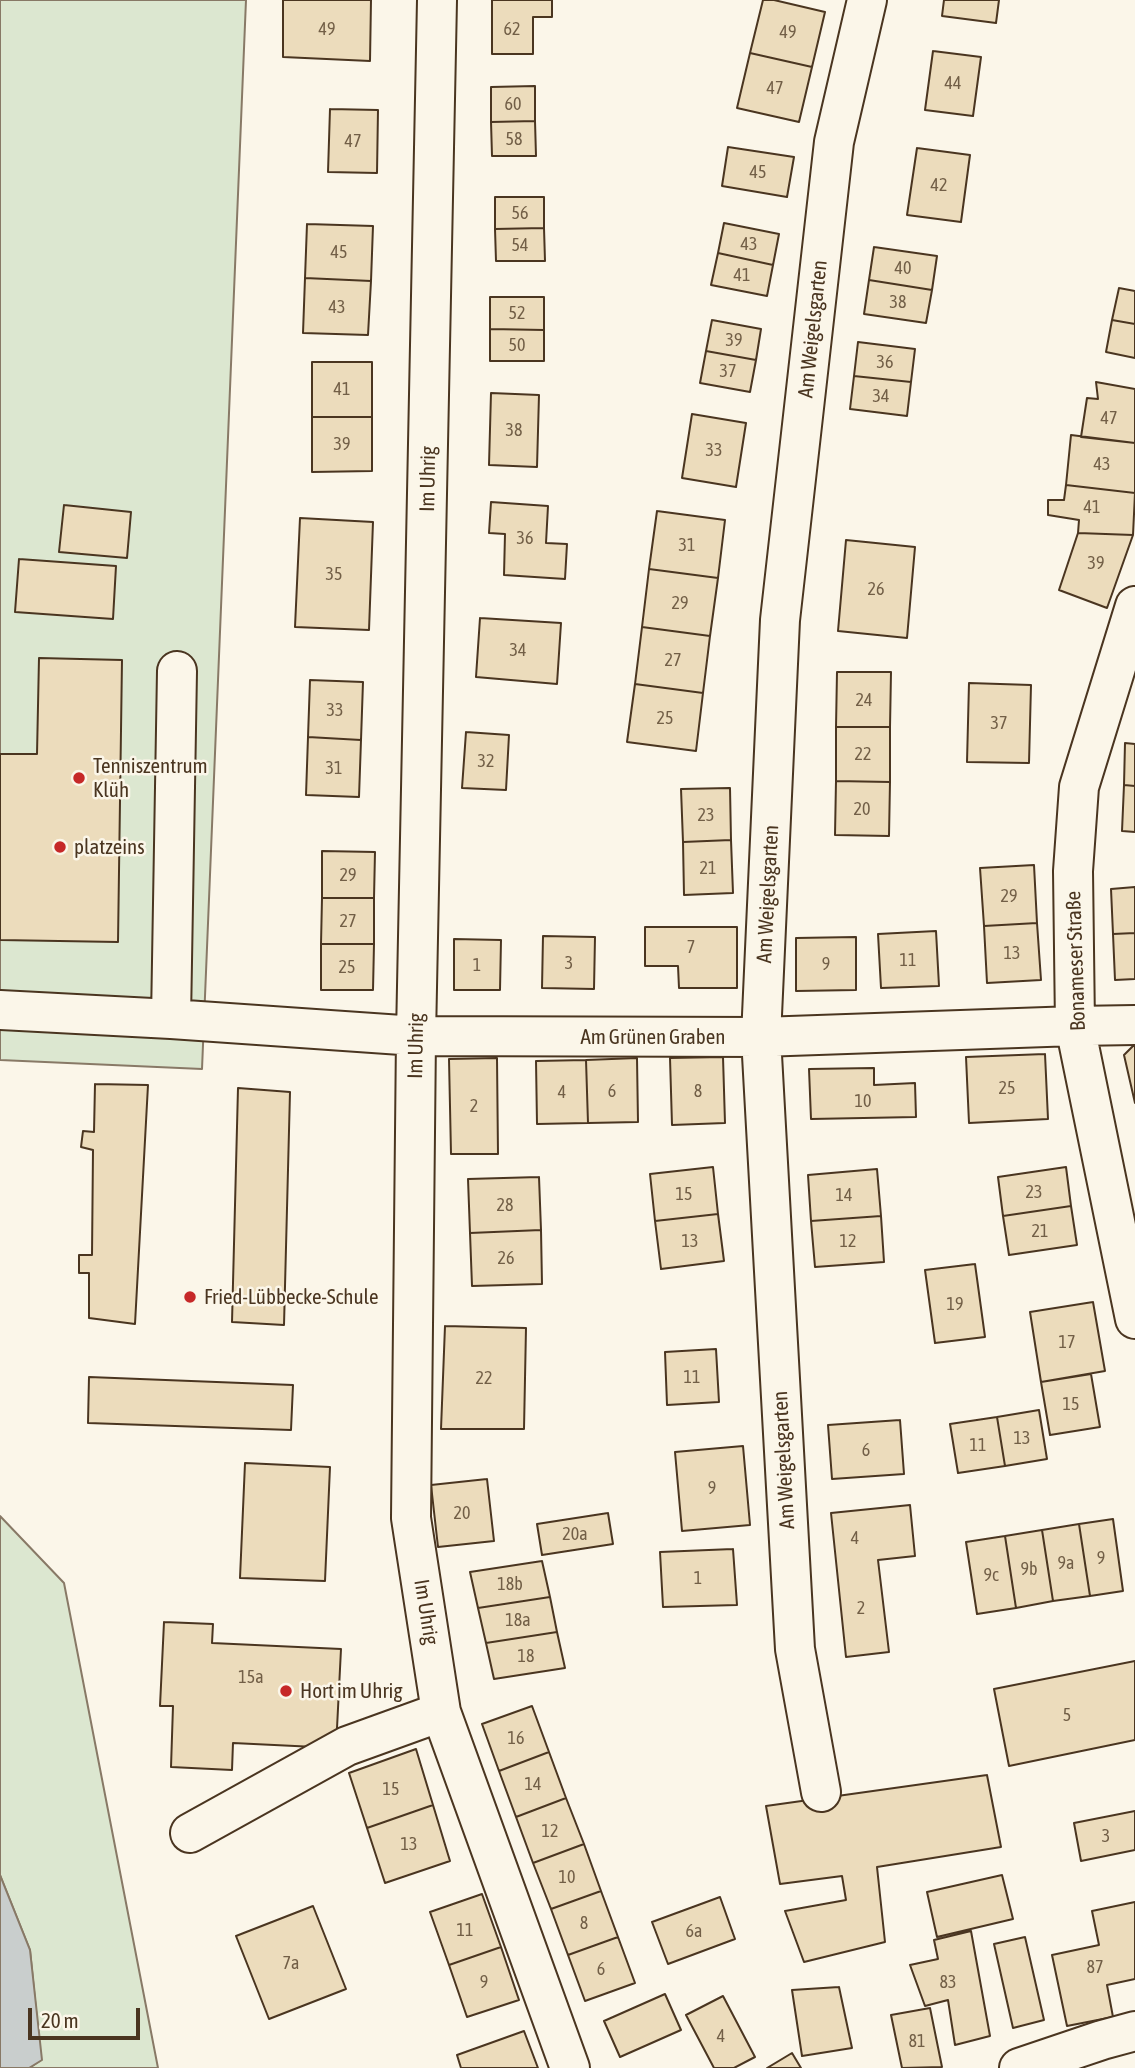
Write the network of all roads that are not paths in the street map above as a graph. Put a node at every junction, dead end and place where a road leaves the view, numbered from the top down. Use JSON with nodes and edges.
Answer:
{"nodes":[{"id":1,"x":437,"y":0,"type":"edge"},
{"id":2,"x":867,"y":0,"type":"edge"},
{"id":3,"x":1135,"y":606,"type":"edge"},
{"id":4,"x":177,"y":671,"type":"dead end"},
{"id":5,"x":0,"y":1010,"type":"edge"},
{"id":6,"x":171,"y":1019,"type":"junction"},
{"id":7,"x":1135,"y":1025,"type":"edge"},
{"id":8,"x":1075,"y":1026,"type":"junction"},
{"id":9,"x":416,"y":1036,"type":"junction"},
{"id":10,"x":761,"y":1037,"type":"junction"},
{"id":11,"x":1135,"y":1319,"type":"edge"},
{"id":12,"x":441,"y":1712,"type":"junction"},
{"id":13,"x":821,"y":1792,"type":"dead end"},
{"id":14,"x":190,"y":1833,"type":"dead end"},
{"id":15,"x":1135,"y":2031,"type":"edge"},
{"id":16,"x":570,"y":2068,"type":"edge"},
{"id":17,"x":1019,"y":2068,"type":"edge"}],
"edges":[{"from":1,"to":9,"type":"street","name":"Im Uhrig"},
{"from":2,"to":10,"type":"street","name":"Am Weigelsgarten"},
{"from":3,"to":8,"type":"street","name":"Bonameser Straße"},
{"from":4,"to":6,"type":"street"},
{"from":5,"to":6,"type":"street","name":"Am Grünen Graben"},
{"from":6,"to":9,"type":"street","name":"Am Grünen Graben"},
{"from":7,"to":8,"type":"street","name":"Am Grünen Graben"},
{"from":8,"to":10,"type":"street","name":"Am Grünen Graben"},
{"from":8,"to":11,"type":"street","name":"Bonameser Straße"},
{"from":9,"to":10,"type":"street","name":"Am Grünen Graben"},
{"from":9,"to":12,"type":"street","name":"Im Uhrig"},
{"from":10,"to":13,"type":"street","name":"Am Weigelsgarten"},
{"from":12,"to":14,"type":"street"},
{"from":12,"to":16,"type":"street","name":"Im Uhrig"},
{"from":15,"to":17,"type":"street"}]}
